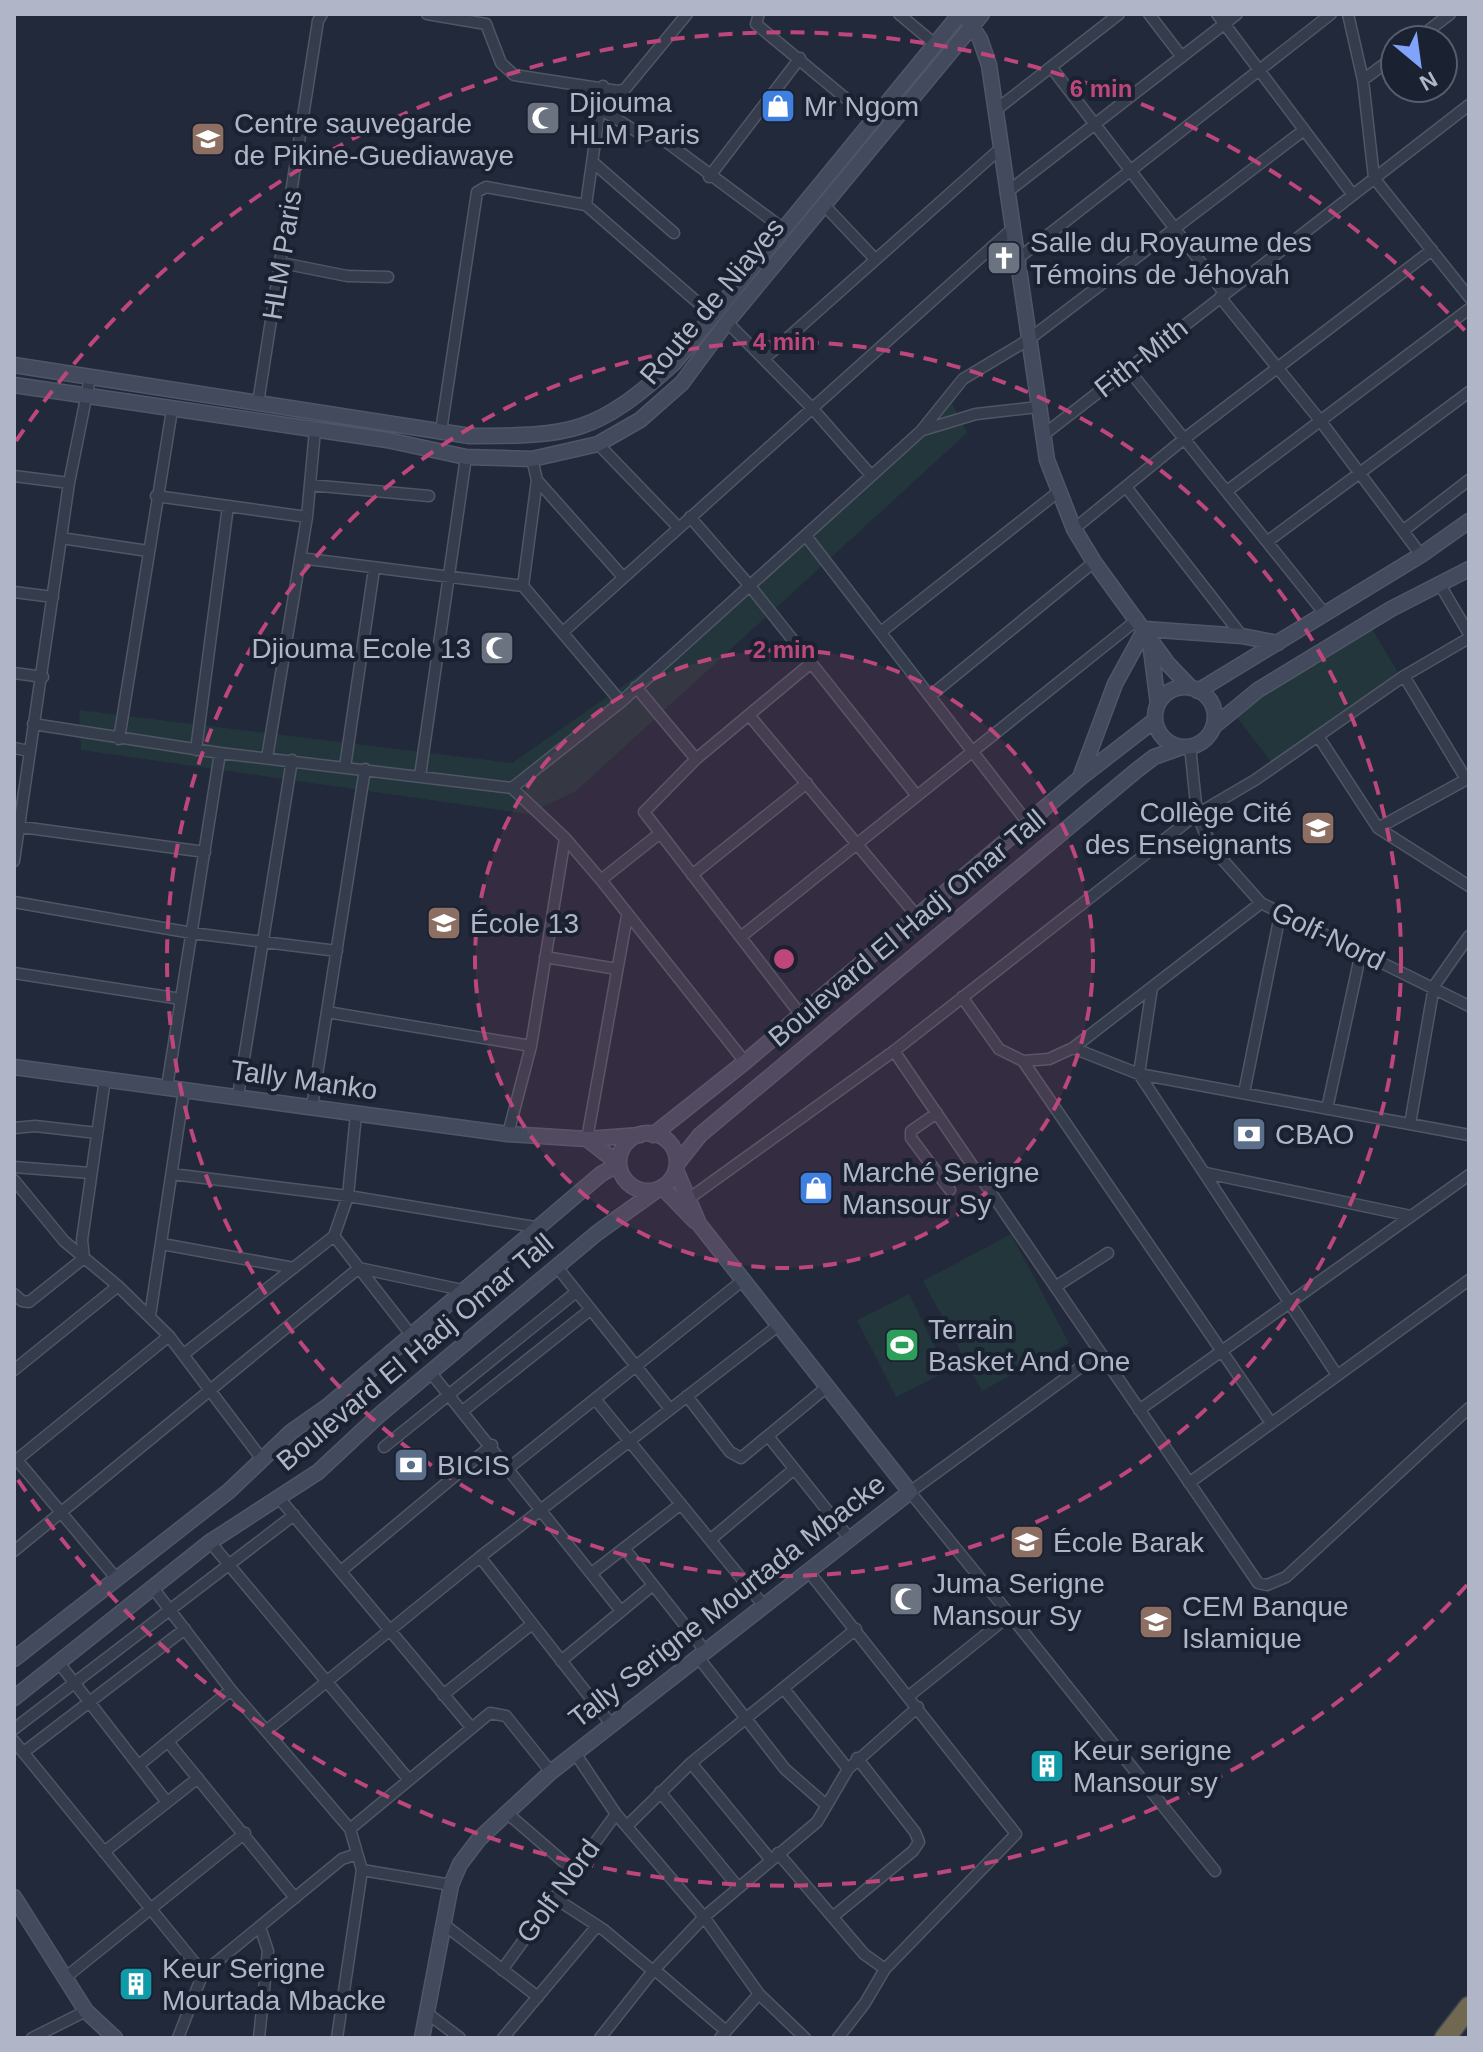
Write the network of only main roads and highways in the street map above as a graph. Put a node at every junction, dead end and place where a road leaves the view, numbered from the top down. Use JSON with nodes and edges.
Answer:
{"nodes":[{"id":1,"x":982,"y":14,"type":"edge"},
{"id":2,"x":965,"y":18,"type":"edge"},
{"id":3,"x":14,"y":365,"type":"edge"},
{"id":4,"x":14,"y":385,"type":"edge"},
{"id":5,"x":1469,"y":521,"type":"edge"},
{"id":6,"x":1469,"y":569,"type":"edge"},
{"id":7,"x":1144,"y":629,"type":"junction"},
{"id":8,"x":1278,"y":643,"type":"junction"},
{"id":9,"x":1195,"y":690,"type":"junction"},
{"id":10,"x":1158,"y":704,"type":"junction"},
{"id":11,"x":1155,"y":720,"type":"junction"},
{"id":12,"x":1213,"y":727,"type":"junction"},
{"id":13,"x":1186,"y":747,"type":"junction"},
{"id":14,"x":1080,"y":778,"type":"junction"},
{"id":15,"x":14,"y":1067,"type":"edge"},
{"id":16,"x":646,"y":1135,"type":"junction"},
{"id":17,"x":587,"y":1139,"type":"junction"},
{"id":18,"x":619,"y":1164,"type":"junction"},
{"id":19,"x":676,"y":1167,"type":"junction"},
{"id":20,"x":660,"y":1188,"type":"junction"},
{"id":21,"x":699,"y":1224,"type":"junction"},
{"id":22,"x":14,"y":1659,"type":"edge"},
{"id":23,"x":14,"y":1698,"type":"edge"},
{"id":24,"x":14,"y":1897,"type":"edge"},
{"id":25,"x":1469,"y":2007,"type":"edge"},
{"id":26,"x":100,"y":2033,"type":"edge"},
{"id":27,"x":115,"y":2038,"type":"edge"},
{"id":28,"x":422,"y":2038,"type":"edge"},
{"id":29,"x":1445,"y":2038,"type":"edge"}],
"edges":[{"from":1,"to":2,"type":"main road","name":"Route de Niayes"},
{"from":2,"to":3,"type":"main road","name":"Route de Niayes"},
{"from":2,"to":4,"type":"main road","name":"Route de Niayes"},
{"from":2,"to":7,"type":"main road"},
{"from":5,"to":8,"type":"main road"},
{"from":6,"to":12,"type":"main road","name":"Boulevard El Hadj Omar Tall"},
{"from":7,"to":8,"type":"main road"},
{"from":7,"to":9,"type":"main road"},
{"from":7,"to":10,"type":"main road"},
{"from":7,"to":14,"type":"main road"},
{"from":8,"to":9,"type":"main road"},
{"from":9,"to":10,"type":"main road"},
{"from":9,"to":12,"type":"main road"},
{"from":10,"to":11,"type":"main road"},
{"from":11,"to":13,"type":"main road"},
{"from":11,"to":14,"type":"main road","name":"Boulevard El Hadj Omar Tall"},
{"from":12,"to":13,"type":"main road","name":"Boulevard El Hadj Omar Tall"},
{"from":13,"to":19,"type":"main road","name":"Boulevard El Hadj Omar Tall"},
{"from":14,"to":16,"type":"main road","name":"Boulevard El Hadj Omar Tall"},
{"from":15,"to":17,"type":"main road","name":"Tally Manko"},
{"from":16,"to":17,"type":"main road","name":"Tally Manko"},
{"from":16,"to":18,"type":"main road"},
{"from":16,"to":19,"type":"main road"},
{"from":17,"to":18,"type":"main road"},
{"from":18,"to":20,"type":"main road"},
{"from":18,"to":22,"type":"main road","name":"Boulevard El Hadj Omar Tall"},
{"from":19,"to":20,"type":"main road"},
{"from":19,"to":21,"type":"main road","name":"Tally Serigne Mourtada Mbacke"},
{"from":20,"to":21,"type":"main road","name":"Tally Serigne Mourtada Mbacke"},
{"from":20,"to":23,"type":"main road","name":"Boulevard El Hadj Omar Tall"},
{"from":21,"to":28,"type":"main road","name":"Tally Serigne Mourtada Mbacke"},
{"from":24,"to":26,"type":"main road"},
{"from":25,"to":29,"type":"highway"},
{"from":26,"to":27,"type":"main road"}]}
